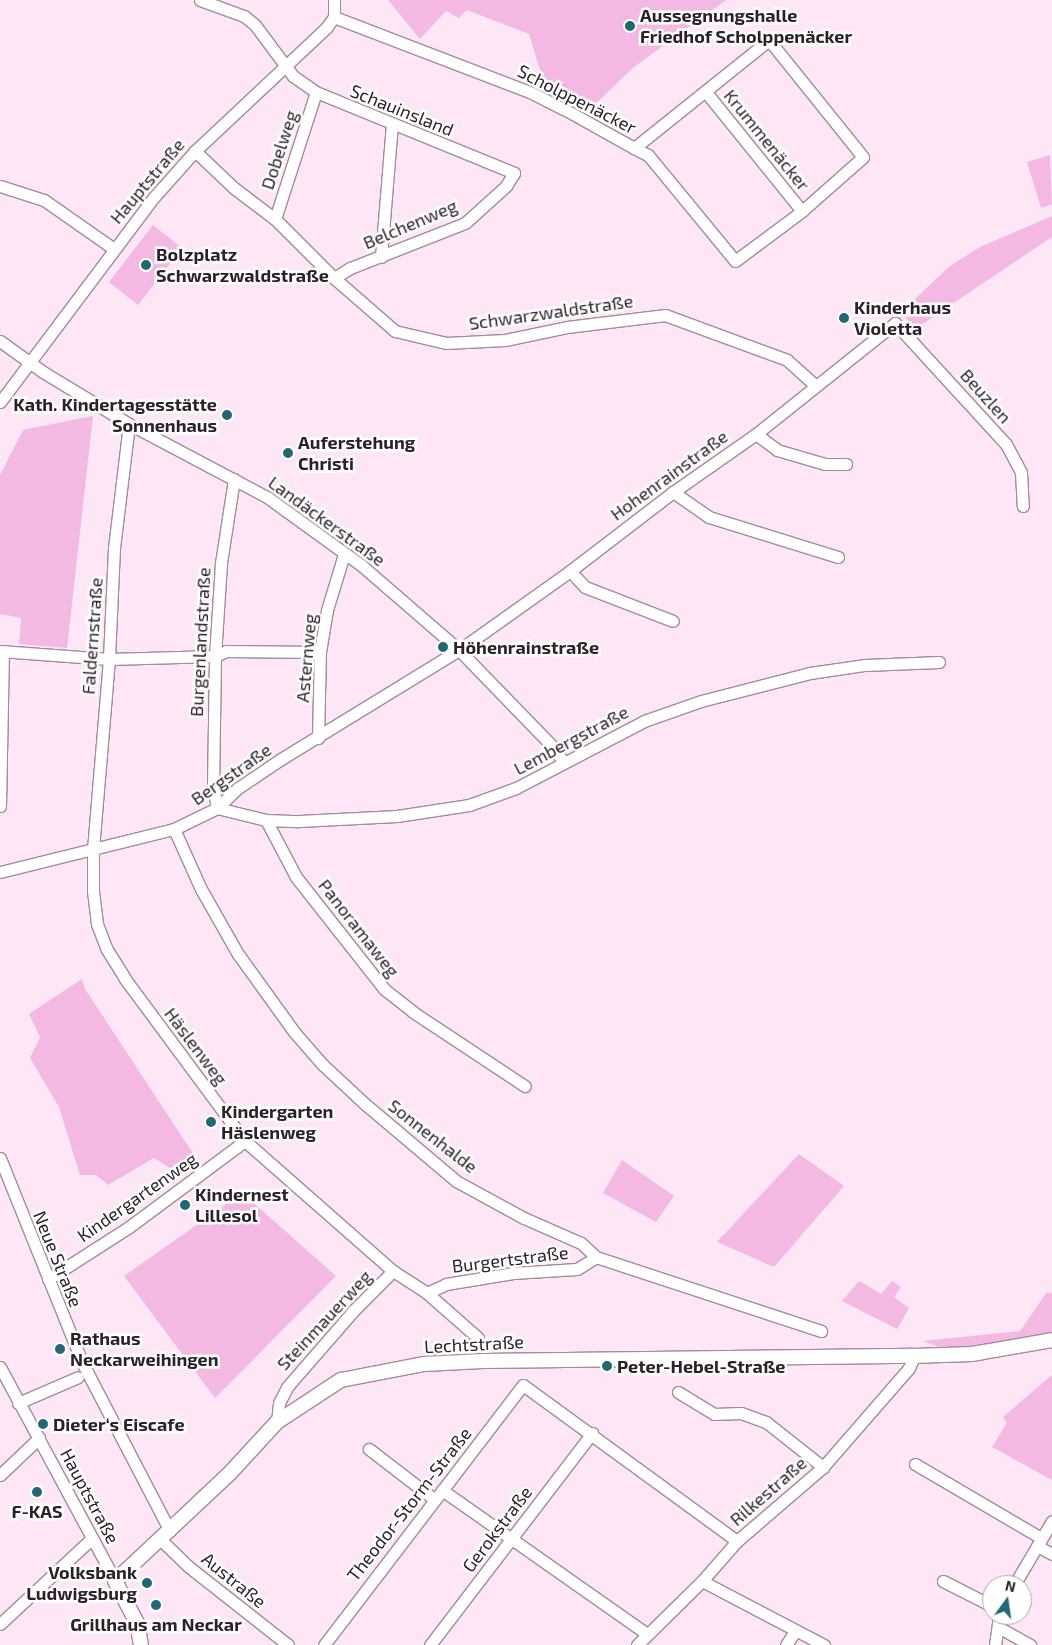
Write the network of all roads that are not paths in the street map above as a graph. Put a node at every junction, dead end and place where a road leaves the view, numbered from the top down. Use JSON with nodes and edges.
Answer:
{"nodes":[{"id":1,"x":200,"y":0,"type":"edge"},
{"id":2,"x":334,"y":0,"type":"edge"},
{"id":3,"x":334,"y":17,"type":"junction"},
{"id":4,"x":285,"y":66,"type":"junction"},
{"id":5,"x":705,"y":91,"type":"junction"},
{"id":6,"x":316,"y":92,"type":"junction"},
{"id":7,"x":392,"y":124,"type":"junction"},
{"id":8,"x":634,"y":148,"type":"junction"},
{"id":9,"x":195,"y":151,"type":"junction"},
{"id":10,"x":514,"y":173,"type":"joint"},
{"id":11,"x":0,"y":186,"type":"edge"},
{"id":12,"x":802,"y":211,"type":"junction"},
{"id":13,"x":275,"y":219,"type":"junction"},
{"id":14,"x":114,"y":249,"type":"junction"},
{"id":15,"x":381,"y":257,"type":"junction"},
{"id":16,"x":334,"y":278,"type":"junction"},
{"id":17,"x":895,"y":323,"type":"joint"},
{"id":18,"x":0,"y":341,"type":"edge"},
{"id":19,"x":28,"y":360,"type":"junction"},
{"id":20,"x":814,"y":385,"type":"junction"},
{"id":21,"x":0,"y":402,"type":"edge"},
{"id":22,"x":129,"y":424,"type":"junction"},
{"id":23,"x":756,"y":434,"type":"junction"},
{"id":24,"x":846,"y":464,"type":"dead end"},
{"id":25,"x":234,"y":479,"type":"junction"},
{"id":26,"x":673,"y":492,"type":"junction"},
{"id":27,"x":1023,"y":506,"type":"dead end"},
{"id":28,"x":344,"y":554,"type":"junction"},
{"id":29,"x":838,"y":557,"type":"dead end"},
{"id":30,"x":570,"y":571,"type":"junction"},
{"id":31,"x":673,"y":622,"type":"dead end"},
{"id":32,"x":459,"y":650,"type":"junction"},
{"id":33,"x":2,"y":651,"type":"edge"},
{"id":34,"x":320,"y":652,"type":"junction"},
{"id":35,"x":214,"y":656,"type":"junction"},
{"id":36,"x":109,"y":659,"type":"junction"},
{"id":37,"x":939,"y":662,"type":"dead end"},
{"id":38,"x":318,"y":738,"type":"junction"},
{"id":39,"x":564,"y":763,"type":"junction"},
{"id":40,"x":0,"y":806,"type":"edge"},
{"id":41,"x":217,"y":808,"type":"junction"},
{"id":42,"x":266,"y":820,"type":"junction"},
{"id":43,"x":174,"y":829,"type":"junction"},
{"id":44,"x":93,"y":850,"type":"junction"},
{"id":45,"x":0,"y":872,"type":"edge"},
{"id":46,"x":525,"y":1086,"type":"dead end"},
{"id":47,"x":245,"y":1141,"type":"junction"},
{"id":48,"x":0,"y":1158,"type":"edge"},
{"id":49,"x":596,"y":1258,"type":"junction"},
{"id":50,"x":393,"y":1272,"type":"junction"},
{"id":51,"x":48,"y":1279,"type":"junction"},
{"id":52,"x":427,"y":1293,"type":"junction"},
{"id":53,"x":821,"y":1331,"type":"dead end"},
{"id":54,"x":478,"y":1338,"type":"dead end"},
{"id":55,"x":1052,"y":1340,"type":"edge"},
{"id":56,"x":914,"y":1356,"type":"junction"},
{"id":57,"x":0,"y":1367,"type":"edge"},
{"id":58,"x":78,"y":1377,"type":"dead end"},
{"id":59,"x":678,"y":1392,"type":"dead end"},
{"id":60,"x":18,"y":1402,"type":"junction"},
{"id":61,"x":277,"y":1422,"type":"junction"},
{"id":62,"x":592,"y":1434,"type":"junction"},
{"id":63,"x":39,"y":1438,"type":"junction"},
{"id":64,"x":369,"y":1449,"type":"dead end"},
{"id":65,"x":915,"y":1464,"type":"dead end"},
{"id":66,"x":823,"y":1467,"type":"junction"},
{"id":67,"x":0,"y":1476,"type":"edge"},
{"id":68,"x":438,"y":1495,"type":"junction"},
{"id":69,"x":1052,"y":1521,"type":"edge"},
{"id":70,"x":165,"y":1536,"type":"junction"},
{"id":71,"x":91,"y":1539,"type":"junction"},
{"id":72,"x":511,"y":1541,"type":"junction"},
{"id":73,"x":738,"y":1541,"type":"junction"},
{"id":74,"x":1039,"y":1542,"type":"junction"},
{"id":75,"x":1052,"y":1554,"type":"edge"},
{"id":76,"x":1020,"y":1575,"type":"edge"},
{"id":77,"x":116,"y":1581,"type":"junction"},
{"id":78,"x":702,"y":1581,"type":"junction"},
{"id":79,"x":943,"y":1581,"type":"dead end"},
{"id":80,"x":982,"y":1601,"type":"edge"},
{"id":81,"x":0,"y":1624,"type":"edge"},
{"id":82,"x":998,"y":1625,"type":"edge"},
{"id":83,"x":1003,"y":1625,"type":"edge"},
{"id":84,"x":795,"y":1631,"type":"junction"},
{"id":85,"x":647,"y":1634,"type":"junction"},
{"id":86,"x":141,"y":1645,"type":"edge"},
{"id":87,"x":288,"y":1645,"type":"edge"},
{"id":88,"x":324,"y":1645,"type":"edge"},
{"id":89,"x":430,"y":1645,"type":"edge"},
{"id":90,"x":637,"y":1645,"type":"edge"},
{"id":91,"x":786,"y":1645,"type":"edge"},
{"id":92,"x":824,"y":1645,"type":"edge"},
{"id":93,"x":995,"y":1645,"type":"edge"},
{"id":94,"x":1030,"y":1645,"type":"edge"}],
"edges":[{"from":1,"to":4,"type":"street","name":"Schauinsland"},
{"from":2,"to":3,"type":"street"},
{"from":3,"to":4,"type":"street","name":"Hauptstraße"},
{"from":3,"to":8,"type":"street","name":"Scholppenäcker"},
{"from":4,"to":6,"type":"street","name":"Schauinsland"},
{"from":4,"to":9,"type":"street","name":"Hauptstraße"},
{"from":5,"to":8,"type":"street"},
{"from":5,"to":12,"type":"street","name":"Krummenäcker"},
{"from":5,"to":12,"type":"street"},
{"from":6,"to":7,"type":"street","name":"Schauinsland"},
{"from":6,"to":13,"type":"street","name":"Dobelweg"},
{"from":7,"to":10,"type":"street","name":"Schauinsland"},
{"from":7,"to":15,"type":"street"},
{"from":8,"to":12,"type":"street","name":"Scholppenäcker"},
{"from":9,"to":13,"type":"street","name":"Schwarzwaldstraße"},
{"from":9,"to":14,"type":"street","name":"Hauptstraße"},
{"from":10,"to":15,"type":"street","name":"Belchenweg"},
{"from":11,"to":14,"type":"street"},
{"from":13,"to":16,"type":"street","name":"Schwarzwaldstraße"},
{"from":14,"to":19,"type":"street","name":"Hauptstraße"},
{"from":15,"to":16,"type":"street","name":"Belchenweg"},
{"from":16,"to":20,"type":"street","name":"Schwarzwaldstraße"},
{"from":17,"to":20,"type":"street","name":"Hohenrainstraße"},
{"from":17,"to":27,"type":"street","name":"Beuzlen"},
{"from":18,"to":19,"type":"street","name":"Landäckerstraße"},
{"from":19,"to":21,"type":"street","name":"Hauptstraße"},
{"from":19,"to":22,"type":"street","name":"Landäckerstraße"},
{"from":20,"to":23,"type":"street","name":"Hohenrainstraße"},
{"from":22,"to":25,"type":"street","name":"Landäckerstraße"},
{"from":22,"to":36,"type":"street","name":"Faldernstraße"},
{"from":23,"to":24,"type":"street"},
{"from":23,"to":26,"type":"street","name":"Hohenrainstraße"},
{"from":25,"to":28,"type":"street","name":"Landäckerstraße"},
{"from":25,"to":35,"type":"street","name":"Burgenlandstraße"},
{"from":26,"to":29,"type":"street"},
{"from":26,"to":30,"type":"street","name":"Hohenrainstraße"},
{"from":28,"to":32,"type":"street","name":"Landäckerstraße"},
{"from":28,"to":34,"type":"street","name":"Asternweg"},
{"from":30,"to":31,"type":"street"},
{"from":30,"to":32,"type":"street","name":"Hohenrainstraße"},
{"from":32,"to":38,"type":"street","name":"Bergstraße"},
{"from":32,"to":39,"type":"street","name":"Landäckerstraße"},
{"from":33,"to":36,"type":"street"},
{"from":33,"to":40,"type":"street"},
{"from":34,"to":35,"type":"street"},
{"from":34,"to":38,"type":"street","name":"Asternweg"},
{"from":35,"to":36,"type":"street"},
{"from":35,"to":41,"type":"street","name":"Burgenlandstraße"},
{"from":36,"to":44,"type":"street","name":"Faldernstraße"},
{"from":37,"to":39,"type":"street","name":"Lembergstraße"},
{"from":38,"to":41,"type":"street","name":"Bergstraße"},
{"from":39,"to":42,"type":"street","name":"Lembergstraße"},
{"from":41,"to":42,"type":"street","name":"Lembergstraße"},
{"from":41,"to":43,"type":"street","name":"Bergstraße"},
{"from":42,"to":46,"type":"street","name":"Panoramaweg"},
{"from":43,"to":44,"type":"street","name":"Bergstraße"},
{"from":43,"to":49,"type":"street","name":"Sonnenhalde"},
{"from":44,"to":45,"type":"street","name":"Bergstraße"},
{"from":44,"to":47,"type":"street","name":"Häslenweg"},
{"from":47,"to":50,"type":"street","name":"Häslenweg"},
{"from":47,"to":51,"type":"street","name":"Kindergartenweg"},
{"from":48,"to":51,"type":"street","name":"Neue Straße"},
{"from":49,"to":52,"type":"street","name":"Burgertstraße"},
{"from":49,"to":53,"type":"street","name":"Sonnenhalde"},
{"from":50,"to":52,"type":"street","name":"Häslenweg"},
{"from":50,"to":61,"type":"street","name":"Steinmauerweg"},
{"from":51,"to":70,"type":"street","name":"Neue Straße"},
{"from":52,"to":54,"type":"street","name":"Häslenweg"},
{"from":55,"to":56,"type":"street","name":"Lechtstraße"},
{"from":56,"to":61,"type":"street","name":"Lechtstraße"},
{"from":56,"to":66,"type":"street","name":"Rilkestraße"},
{"from":57,"to":60,"type":"street","name":"Hauptstraße"},
{"from":58,"to":60,"type":"street"},
{"from":59,"to":66,"type":"street"},
{"from":60,"to":63,"type":"street","name":"Hauptstraße"},
{"from":61,"to":70,"type":"street","name":"Lechtstraße"},
{"from":62,"to":68,"type":"street","name":"Theodor-Storm-Straße"},
{"from":62,"to":72,"type":"street","name":"Gerokstraße"},
{"from":62,"to":73,"type":"street"},
{"from":63,"to":67,"type":"street"},
{"from":63,"to":71,"type":"street","name":"Hauptstraße"},
{"from":64,"to":68,"type":"street"},
{"from":65,"to":74,"type":"street"},
{"from":66,"to":73,"type":"street","name":"Rilkestraße"},
{"from":68,"to":72,"type":"street"},
{"from":68,"to":88,"type":"street","name":"Theodor-Storm-Straße"},
{"from":69,"to":74,"type":"street"},
{"from":70,"to":77,"type":"street","name":"Lechtstraße"},
{"from":70,"to":87,"type":"street","name":"Austraße"},
{"from":71,"to":77,"type":"street","name":"Hauptstraße"},
{"from":71,"to":81,"type":"street"},
{"from":72,"to":85,"type":"street"},
{"from":72,"to":89,"type":"street","name":"Gerokstraße"},
{"from":73,"to":78,"type":"street","name":"Rilkestraße"},
{"from":74,"to":75,"type":"street"},
{"from":74,"to":76,"type":"street"},
{"from":77,"to":86,"type":"street","name":"Hauptstraße"},
{"from":78,"to":84,"type":"street"},
{"from":78,"to":85,"type":"street","name":"Rilkestraße"},
{"from":79,"to":80,"type":"street"},
{"from":82,"to":93,"type":"street"},
{"from":83,"to":94,"type":"street"},
{"from":84,"to":91,"type":"street"},
{"from":84,"to":92,"type":"street"},
{"from":85,"to":90,"type":"street","name":"Rilkestraße"}]}
